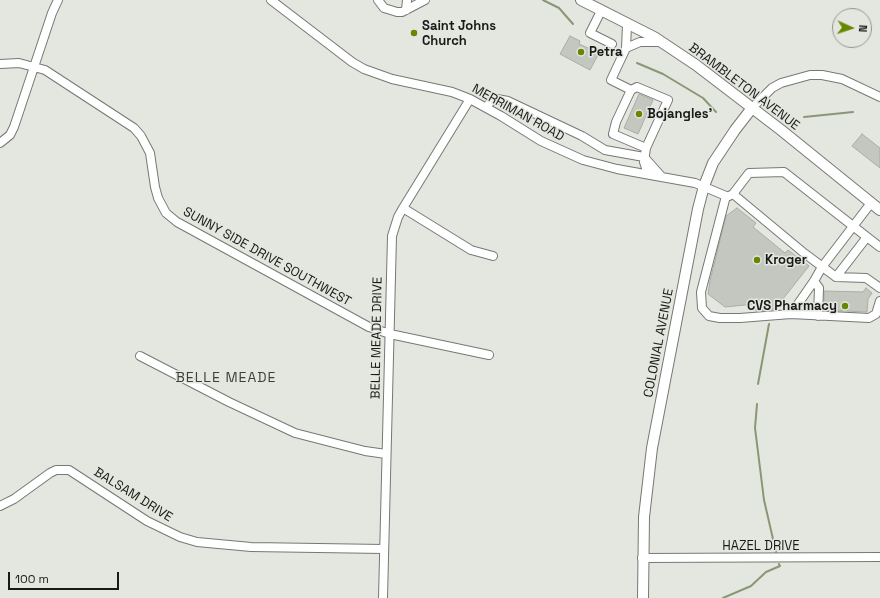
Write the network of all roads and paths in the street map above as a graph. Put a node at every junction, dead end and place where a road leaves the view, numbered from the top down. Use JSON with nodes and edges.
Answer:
{"nodes":[{"id":1,"x":58,"y":0,"type":"edge"},
{"id":2,"x":271,"y":0,"type":"edge"},
{"id":3,"x":378,"y":0,"type":"edge"},
{"id":4,"x":407,"y":0,"type":"edge"},
{"id":5,"x":425,"y":0,"type":"edge"},
{"id":6,"x":581,"y":0,"type":"edge"},
{"id":7,"x":406,"y":10,"type":"junction"},
{"id":8,"x":601,"y":11,"type":"junction"},
{"id":9,"x":627,"y":25,"type":"junction"},
{"id":10,"x":661,"y":42,"type":"junction"},
{"id":11,"x":612,"y":44,"type":"dead end"},
{"id":12,"x":626,"y":48,"type":"junction"},
{"id":13,"x":0,"y":64,"type":"edge"},
{"id":14,"x":35,"y":66,"type":"junction"},
{"id":15,"x":630,"y":90,"type":"junction"},
{"id":16,"x":880,"y":97,"type":"edge"},
{"id":17,"x":470,"y":99,"type":"junction"},
{"id":18,"x":487,"y":107,"type":"junction"},
{"id":19,"x":752,"y":108,"type":"junction"},
{"id":20,"x":0,"y":143,"type":"edge"},
{"id":21,"x":646,"y":148,"type":"junction"},
{"id":22,"x":644,"y":157,"type":"junction"},
{"id":23,"x":648,"y":174,"type":"junction"},
{"id":24,"x":660,"y":176,"type":"junction"},
{"id":25,"x":704,"y":186,"type":"junction"},
{"id":26,"x":730,"y":195,"type":"junction"},
{"id":27,"x":871,"y":203,"type":"junction"},
{"id":28,"x":403,"y":208,"type":"junction"},
{"id":29,"x":880,"y":210,"type":"edge"},
{"id":30,"x":852,"y":227,"type":"junction"},
{"id":31,"x":867,"y":237,"type":"junction"},
{"id":32,"x":880,"y":247,"type":"edge"},
{"id":33,"x":493,"y":256,"type":"dead end"},
{"id":34,"x":822,"y":267,"type":"junction"},
{"id":35,"x":836,"y":277,"type":"junction"},
{"id":36,"x":814,"y":281,"type":"junction"},
{"id":37,"x":880,"y":288,"type":"edge"},
{"id":38,"x":880,"y":300,"type":"edge"},
{"id":39,"x":791,"y":314,"type":"junction"},
{"id":40,"x":818,"y":316,"type":"junction"},
{"id":41,"x":390,"y":334,"type":"junction"},
{"id":42,"x":489,"y":355,"type":"dead end"},
{"id":43,"x":140,"y":356,"type":"dead end"},
{"id":44,"x":386,"y":454,"type":"junction"},
{"id":45,"x":0,"y":506,"type":"edge"},
{"id":46,"x":384,"y":549,"type":"junction"},
{"id":47,"x":880,"y":557,"type":"edge"},
{"id":48,"x":642,"y":558,"type":"junction"},
{"id":49,"x":383,"y":598,"type":"edge"},
{"id":50,"x":643,"y":598,"type":"edge"}],
"edges":[{"from":1,"to":14,"type":"street"},
{"from":2,"to":17,"type":"street","name":"MERRIMAN ROAD"},
{"from":3,"to":7,"type":"street"},
{"from":4,"to":7,"type":"street"},
{"from":5,"to":7,"type":"street"},
{"from":6,"to":8,"type":"main road","name":"BRAMBLETON AVENUE"},
{"from":8,"to":9,"type":"main road","name":"BRAMBLETON AVENUE"},
{"from":8,"to":11,"type":"street"},
{"from":9,"to":10,"type":"main road","name":"BRAMBLETON AVENUE"},
{"from":9,"to":12,"type":"street"},
{"from":10,"to":12,"type":"street"},
{"from":10,"to":19,"type":"main road","name":"BRAMBLETON AVENUE"},
{"from":12,"to":15,"type":"street"},
{"from":13,"to":14,"type":"street","name":"SUNNY SIDE DRIVE SOUTHWEST"},
{"from":14,"to":20,"type":"street"},
{"from":14,"to":41,"type":"street","name":"SUNNY SIDE DRIVE SOUTHWEST"},
{"from":15,"to":21,"type":"street"},
{"from":15,"to":21,"type":"street"},
{"from":16,"to":19,"type":"street"},
{"from":17,"to":18,"type":"street","name":"MERRIMAN ROAD"},
{"from":17,"to":28,"type":"street","name":"BELLE MEADE DRIVE"},
{"from":18,"to":22,"type":"street"},
{"from":18,"to":23,"type":"street","name":"MERRIMAN ROAD"},
{"from":19,"to":25,"type":"main road","name":"COLONIAL AVENUE"},
{"from":19,"to":27,"type":"main road","name":"BRAMBLETON AVENUE"},
{"from":21,"to":22,"type":"street"},
{"from":22,"to":23,"type":"street"},
{"from":22,"to":24,"type":"street"},
{"from":23,"to":24,"type":"street","name":"MERRIMAN ROAD"},
{"from":24,"to":25,"type":"street","name":"MERRIMAN ROAD"},
{"from":25,"to":26,"type":"street","name":"MERRIMAN ROAD"},
{"from":25,"to":48,"type":"main road","name":"COLONIAL AVENUE"},
{"from":26,"to":30,"type":"street"},
{"from":26,"to":34,"type":"street","name":"MERRIMAN ROAD"},
{"from":26,"to":39,"type":"street"},
{"from":27,"to":29,"type":"main road","name":"BRAMBLETON AVENUE"},
{"from":27,"to":30,"type":"street"},
{"from":28,"to":33,"type":"street"},
{"from":28,"to":41,"type":"street","name":"BELLE MEADE DRIVE"},
{"from":30,"to":31,"type":"street"},
{"from":30,"to":34,"type":"street"},
{"from":31,"to":32,"type":"street"},
{"from":31,"to":35,"type":"street"},
{"from":34,"to":35,"type":"street","name":"MERRIMAN ROAD"},
{"from":34,"to":36,"type":"street"},
{"from":35,"to":37,"type":"street"},
{"from":36,"to":39,"type":"street"},
{"from":36,"to":40,"type":"street"},
{"from":38,"to":40,"type":"street"},
{"from":39,"to":40,"type":"street"},
{"from":41,"to":42,"type":"street","name":"SUNNY SIDE DRIVE SOUTHWEST"},
{"from":41,"to":44,"type":"street","name":"BELLE MEADE DRIVE"},
{"from":43,"to":44,"type":"street"},
{"from":44,"to":46,"type":"street","name":"BELLE MEADE DRIVE"},
{"from":45,"to":46,"type":"street","name":"BALSAM DRIVE"},
{"from":46,"to":49,"type":"street","name":"BELLE MEADE DRIVE"},
{"from":47,"to":48,"type":"street","name":"HAZEL DRIVE"},
{"from":48,"to":50,"type":"main road","name":"COLONIAL AVENUE"}]}
